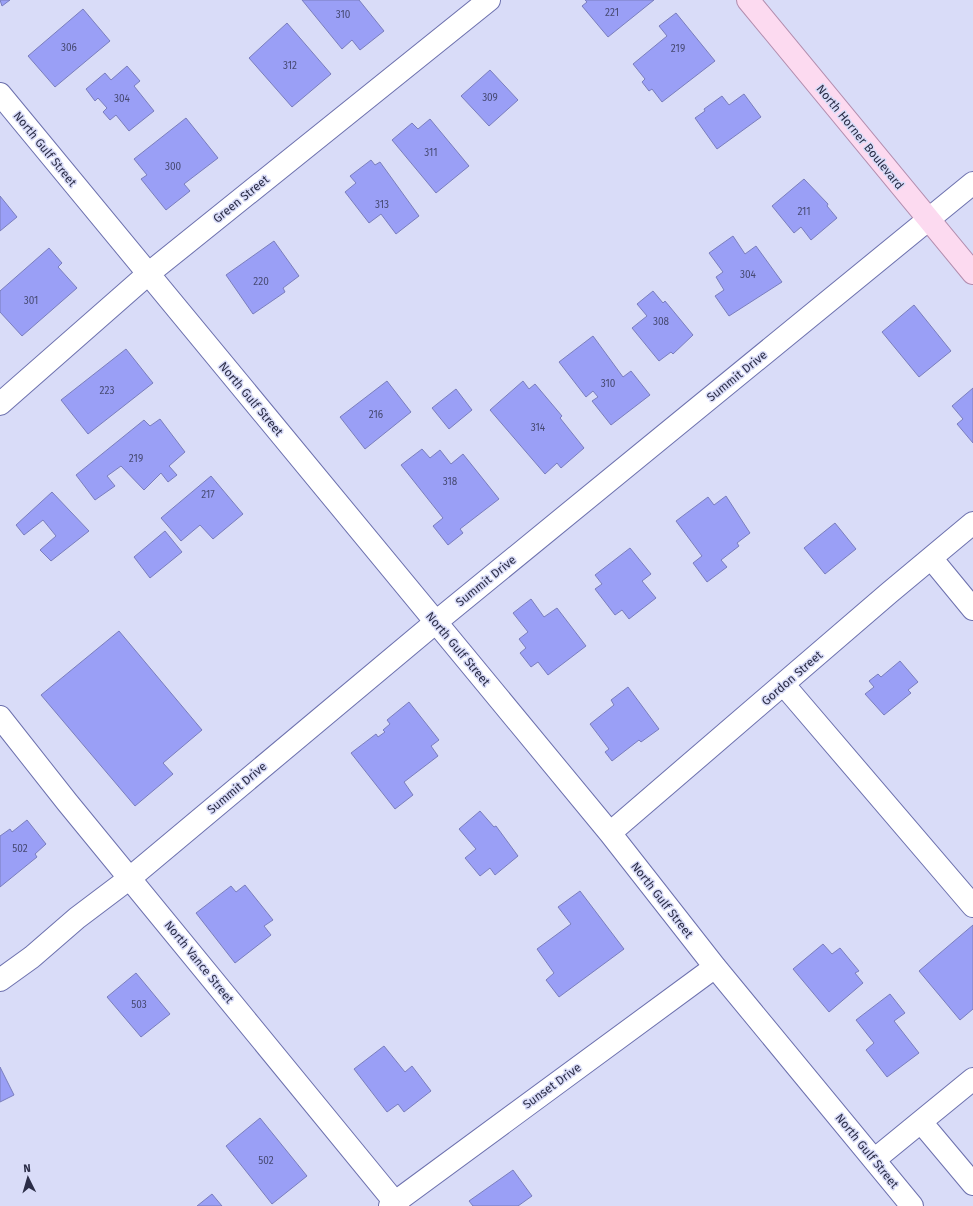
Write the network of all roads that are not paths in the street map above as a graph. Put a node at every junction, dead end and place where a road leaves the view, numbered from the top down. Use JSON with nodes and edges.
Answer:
{"nodes":[{"id":1,"x":489,"y":0,"type":"edge"},
{"id":2,"x":748,"y":0,"type":"edge"},
{"id":3,"x":0,"y":94,"type":"edge"},
{"id":4,"x":973,"y":183,"type":"edge"},
{"id":5,"x":928,"y":219,"type":"junction"},
{"id":6,"x":973,"y":273,"type":"edge"},
{"id":7,"x":148,"y":274,"type":"junction"},
{"id":8,"x":0,"y":404,"type":"edge"},
{"id":9,"x":973,"y":523,"type":"edge"},
{"id":10,"x":931,"y":558,"type":"junction"},
{"id":11,"x":973,"y":609,"type":"edge"},
{"id":12,"x":436,"y":622,"type":"junction"},
{"id":13,"x":784,"y":685,"type":"junction"},
{"id":14,"x":0,"y":717,"type":"edge"},
{"id":15,"x":610,"y":833,"type":"junction"},
{"id":16,"x":130,"y":878,"type":"junction"},
{"id":17,"x":973,"y":906,"type":"edge"},
{"id":18,"x":715,"y":967,"type":"junction"},
{"id":19,"x":0,"y":980,"type":"edge"},
{"id":20,"x":973,"y":1079,"type":"edge"},
{"id":21,"x":921,"y":1122,"type":"junction"},
{"id":22,"x":874,"y":1160,"type":"junction"},
{"id":23,"x":973,"y":1184,"type":"edge"},
{"id":24,"x":395,"y":1205,"type":"edge"},
{"id":25,"x":912,"y":1206,"type":"edge"}],
"edges":[{"from":1,"to":7,"type":"street","name":"Green Street"},
{"from":2,"to":5,"type":"main road","name":"North Horner Boulevard"},
{"from":3,"to":7,"type":"street","name":"North Gulf Street"},
{"from":4,"to":5,"type":"street","name":"Summit Drive"},
{"from":5,"to":6,"type":"main road","name":"North Horner Boulevard"},
{"from":5,"to":12,"type":"street","name":"Summit Drive"},
{"from":7,"to":8,"type":"street","name":"Green Street"},
{"from":7,"to":12,"type":"street","name":"North Gulf Street"},
{"from":9,"to":10,"type":"street","name":"Gordon Street"},
{"from":10,"to":11,"type":"street"},
{"from":10,"to":13,"type":"street","name":"Gordon Street"},
{"from":12,"to":15,"type":"street","name":"North Gulf Street"},
{"from":12,"to":16,"type":"street","name":"Summit Drive"},
{"from":13,"to":15,"type":"street","name":"Gordon Street"},
{"from":13,"to":17,"type":"street"},
{"from":14,"to":16,"type":"street","name":"North Vance Street"},
{"from":15,"to":18,"type":"street","name":"North Gulf Street"},
{"from":16,"to":19,"type":"street","name":"Summit Drive"},
{"from":16,"to":24,"type":"street","name":"North Vance Street"},
{"from":18,"to":22,"type":"street","name":"North Gulf Street"},
{"from":18,"to":24,"type":"street","name":"Sunset Drive"},
{"from":20,"to":21,"type":"street"},
{"from":21,"to":22,"type":"street"},
{"from":21,"to":23,"type":"street"},
{"from":22,"to":25,"type":"street","name":"North Gulf Street"}]}
